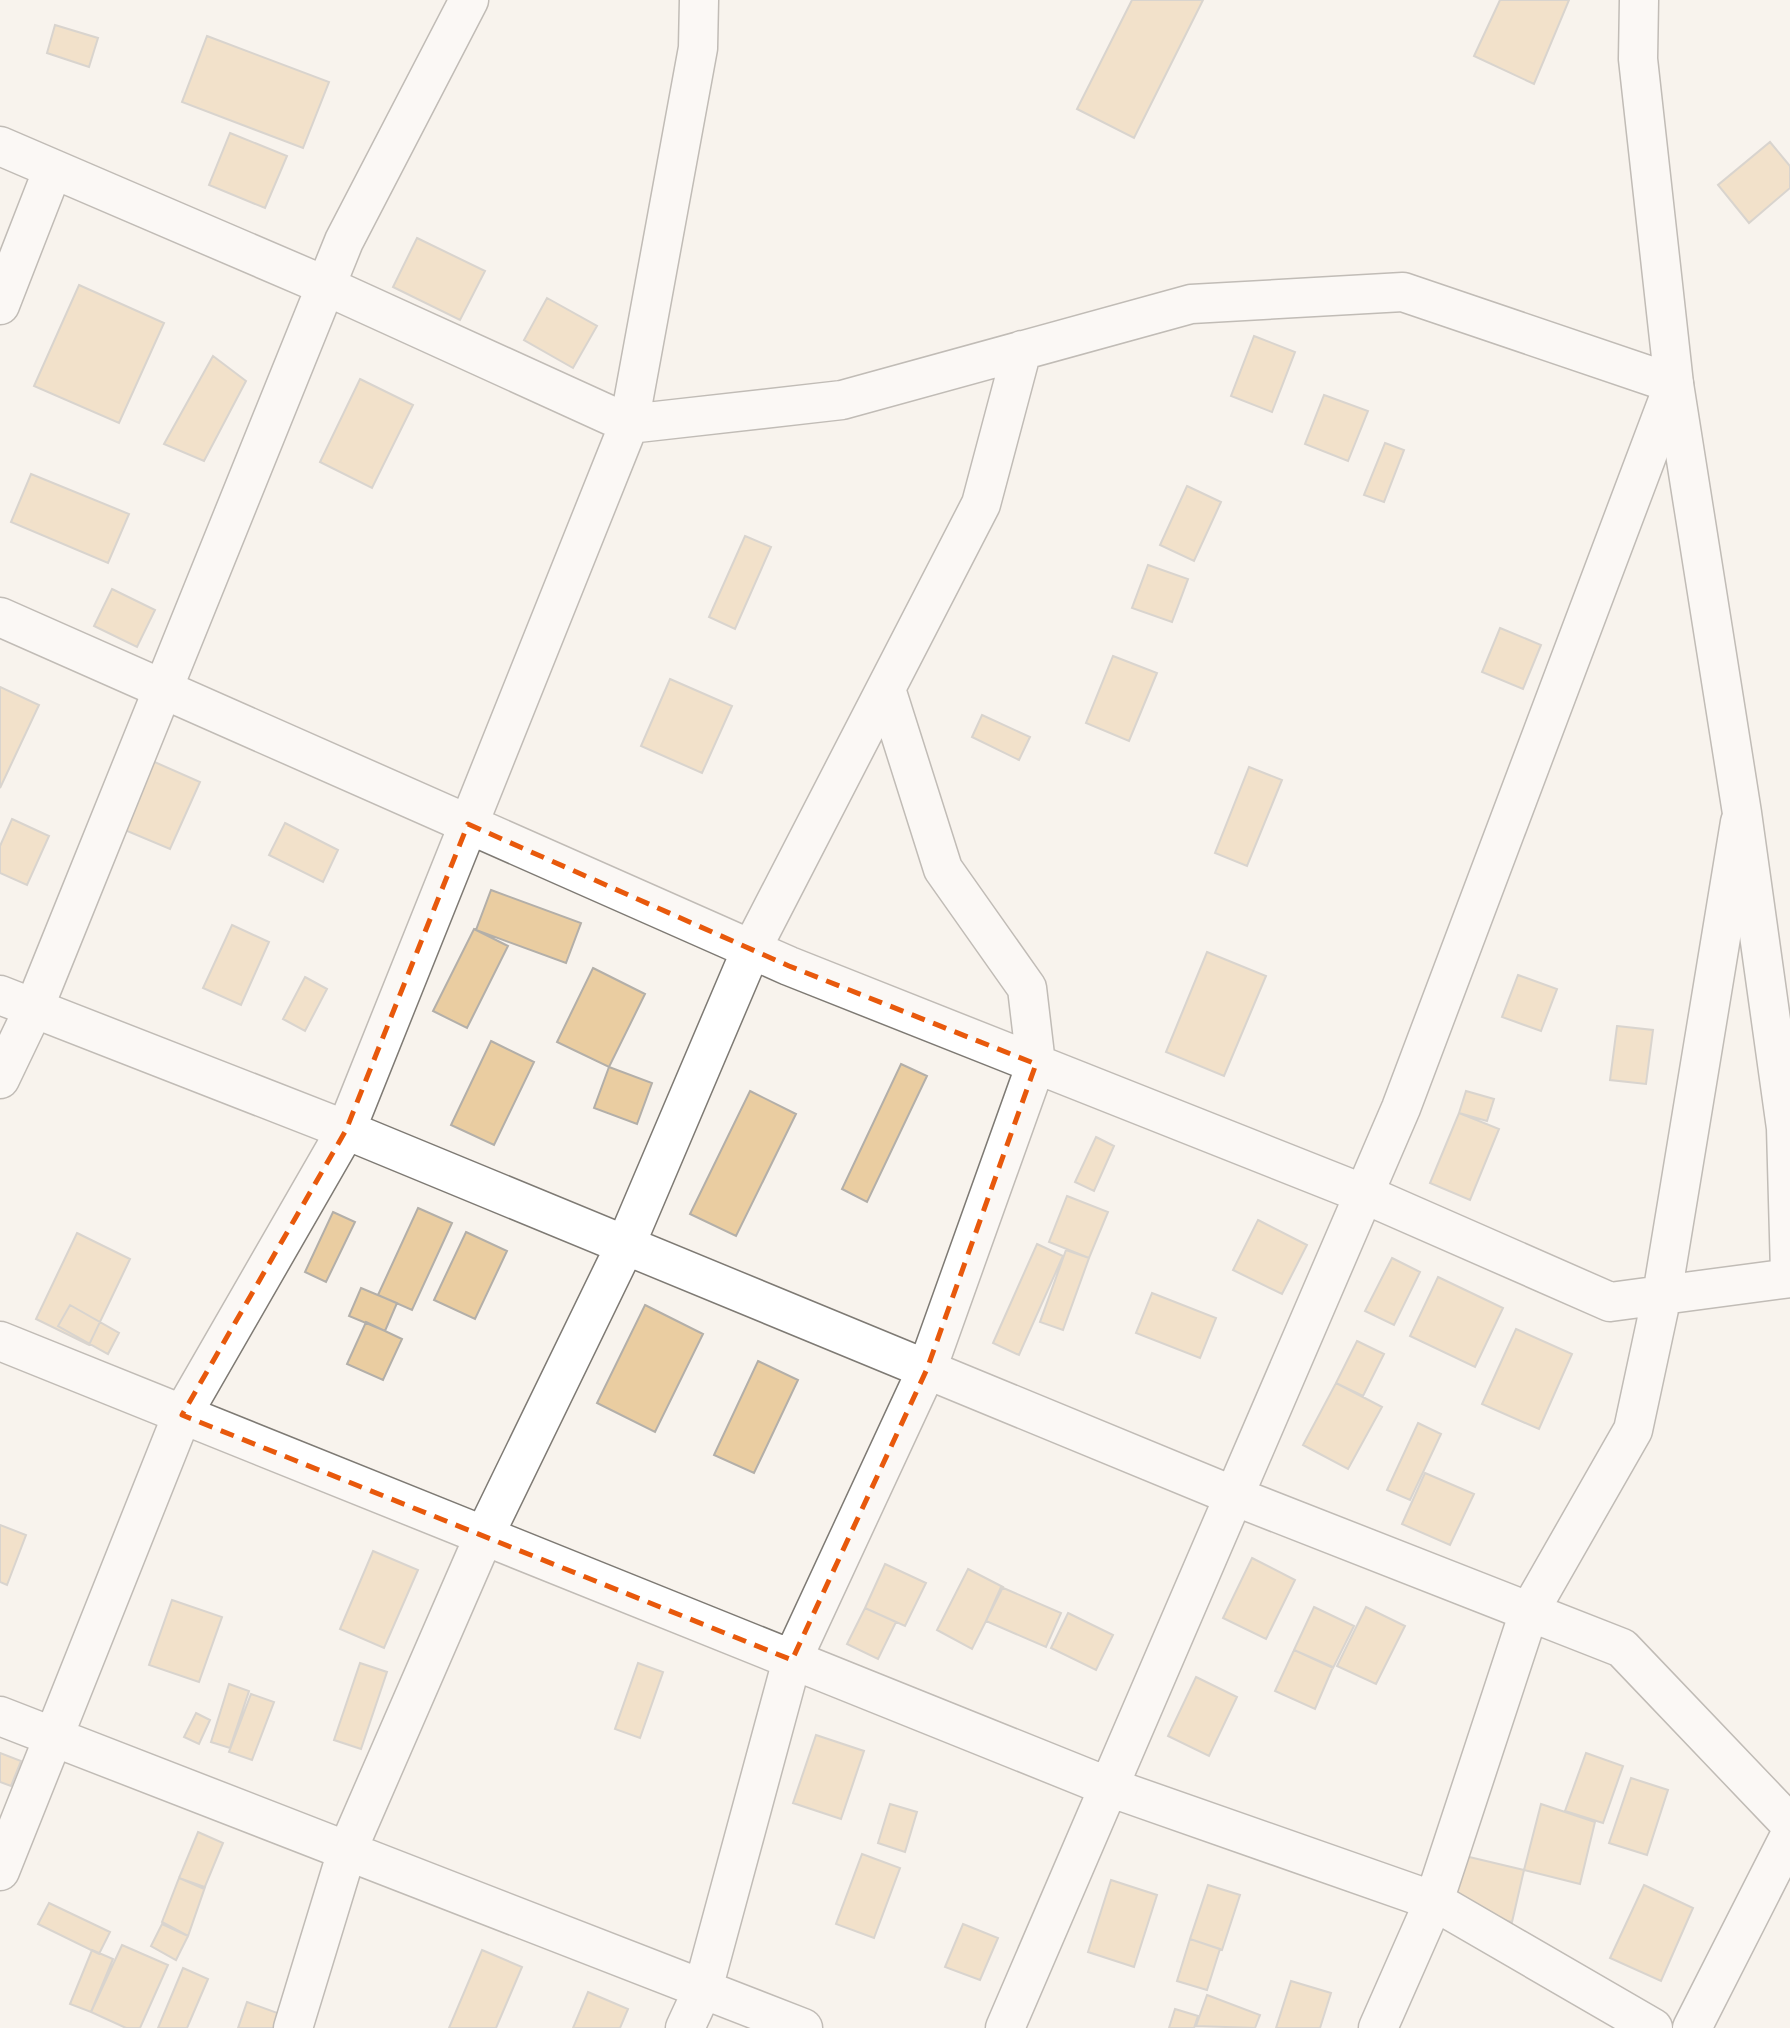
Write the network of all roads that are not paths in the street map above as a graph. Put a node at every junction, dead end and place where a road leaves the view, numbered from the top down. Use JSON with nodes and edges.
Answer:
{"nodes":[{"id":1,"x":469,"y":0,"type":"edge"},
{"id":2,"x":699,"y":0,"type":"edge"},
{"id":3,"x":1639,"y":0,"type":"edge"},
{"id":4,"x":0,"y":146,"type":"edge"},
{"id":5,"x":53,"y":169,"type":"junction"},
{"id":6,"x":326,"y":286,"type":"junction"},
{"id":7,"x":0,"y":305,"type":"edge"},
{"id":8,"x":1022,"y":350,"type":"junction"},
{"id":9,"x":1674,"y":384,"type":"junction"},
{"id":10,"x":629,"y":424,"type":"junction"},
{"id":11,"x":0,"y":617,"type":"edge"},
{"id":12,"x":886,"y":689,"type":"junction"},
{"id":13,"x":164,"y":690,"type":"junction"},
{"id":14,"x":1742,"y":813,"type":"junction"},
{"id":15,"x":468,"y":824,"type":"junction"},
{"id":16,"x":751,"y":950,"type":"junction"},
{"id":17,"x":17,"y":1002,"type":"edge"},
{"id":18,"x":1036,"y":1064,"type":"junction"},
{"id":19,"x":0,"y":1079,"type":"edge"},
{"id":20,"x":346,"y":1130,"type":"junction"},
{"id":21,"x":1364,"y":1194,"type":"junction"},
{"id":22,"x":625,"y":1246,"type":"junction"},
{"id":23,"x":1790,"y":1272,"type":"edge"},
{"id":24,"x":1790,"y":1278,"type":"edge"},
{"id":25,"x":1662,"y":1295,"type":"junction"},
{"id":26,"x":0,"y":1341,"type":"edge"},
{"id":27,"x":927,"y":1370,"type":"junction"},
{"id":28,"x":182,"y":1415,"type":"junction"},
{"id":29,"x":1234,"y":1496,"type":"junction"},
{"id":30,"x":485,"y":1536,"type":"junction"},
{"id":31,"x":1529,"y":1612,"type":"junction"},
{"id":32,"x":792,"y":1660,"type":"junction"},
{"id":33,"x":0,"y":1716,"type":"edge"},
{"id":34,"x":53,"y":1737,"type":"junction"},
{"id":35,"x":1109,"y":1787,"type":"junction"},
{"id":36,"x":1790,"y":1824,"type":"edge"},
{"id":37,"x":1790,"y":1835,"type":"edge"},
{"id":38,"x":347,"y":1851,"type":"junction"},
{"id":39,"x":0,"y":1871,"type":"edge"},
{"id":40,"x":1434,"y":1901,"type":"junction"},
{"id":41,"x":703,"y":1989,"type":"junction"},
{"id":42,"x":293,"y":2028,"type":"edge"},
{"id":43,"x":685,"y":2028,"type":"edge"},
{"id":44,"x":803,"y":2028,"type":"edge"},
{"id":45,"x":1005,"y":2028,"type":"edge"},
{"id":46,"x":1378,"y":2028,"type":"edge"},
{"id":47,"x":1653,"y":2028,"type":"edge"},
{"id":48,"x":1692,"y":2028,"type":"edge"}],
"edges":[{"from":1,"to":6,"type":"street"},
{"from":2,"to":10,"type":"street"},
{"from":3,"to":9,"type":"street"},
{"from":4,"to":5,"type":"street"},
{"from":5,"to":6,"type":"street"},
{"from":5,"to":7,"type":"street"},
{"from":6,"to":10,"type":"street"},
{"from":6,"to":13,"type":"street"},
{"from":8,"to":9,"type":"street"},
{"from":8,"to":10,"type":"street"},
{"from":8,"to":12,"type":"street"},
{"from":9,"to":14,"type":"street"},
{"from":9,"to":21,"type":"street"},
{"from":10,"to":15,"type":"street"},
{"from":11,"to":13,"type":"street"},
{"from":12,"to":16,"type":"street"},
{"from":12,"to":18,"type":"street"},
{"from":13,"to":15,"type":"street"},
{"from":13,"to":17,"type":"street"},
{"from":14,"to":23,"type":"street"},
{"from":14,"to":25,"type":"street"},
{"from":15,"to":16,"type":"street"},
{"from":15,"to":20,"type":"street"},
{"from":16,"to":18,"type":"street"},
{"from":16,"to":22,"type":"street"},
{"from":17,"to":19,"type":"street"},
{"from":17,"to":20,"type":"street"},
{"from":18,"to":21,"type":"street"},
{"from":18,"to":27,"type":"street"},
{"from":20,"to":22,"type":"street"},
{"from":20,"to":28,"type":"street"},
{"from":21,"to":25,"type":"street"},
{"from":21,"to":29,"type":"street"},
{"from":22,"to":27,"type":"street"},
{"from":22,"to":30,"type":"street"},
{"from":24,"to":25,"type":"street"},
{"from":25,"to":31,"type":"street"},
{"from":26,"to":28,"type":"street"},
{"from":27,"to":29,"type":"street"},
{"from":27,"to":32,"type":"street"},
{"from":28,"to":30,"type":"street"},
{"from":28,"to":34,"type":"street"},
{"from":29,"to":31,"type":"street"},
{"from":29,"to":35,"type":"street"},
{"from":30,"to":32,"type":"street"},
{"from":30,"to":38,"type":"street"},
{"from":31,"to":36,"type":"street"},
{"from":31,"to":40,"type":"street"},
{"from":32,"to":35,"type":"street"},
{"from":32,"to":41,"type":"street"},
{"from":33,"to":34,"type":"street"},
{"from":34,"to":38,"type":"street"},
{"from":34,"to":39,"type":"street"},
{"from":35,"to":40,"type":"street"},
{"from":35,"to":45,"type":"street"},
{"from":37,"to":48,"type":"street"},
{"from":38,"to":41,"type":"street"},
{"from":38,"to":42,"type":"street"},
{"from":40,"to":46,"type":"street"},
{"from":40,"to":47,"type":"street"},
{"from":41,"to":43,"type":"street"},
{"from":41,"to":44,"type":"street"}]}
